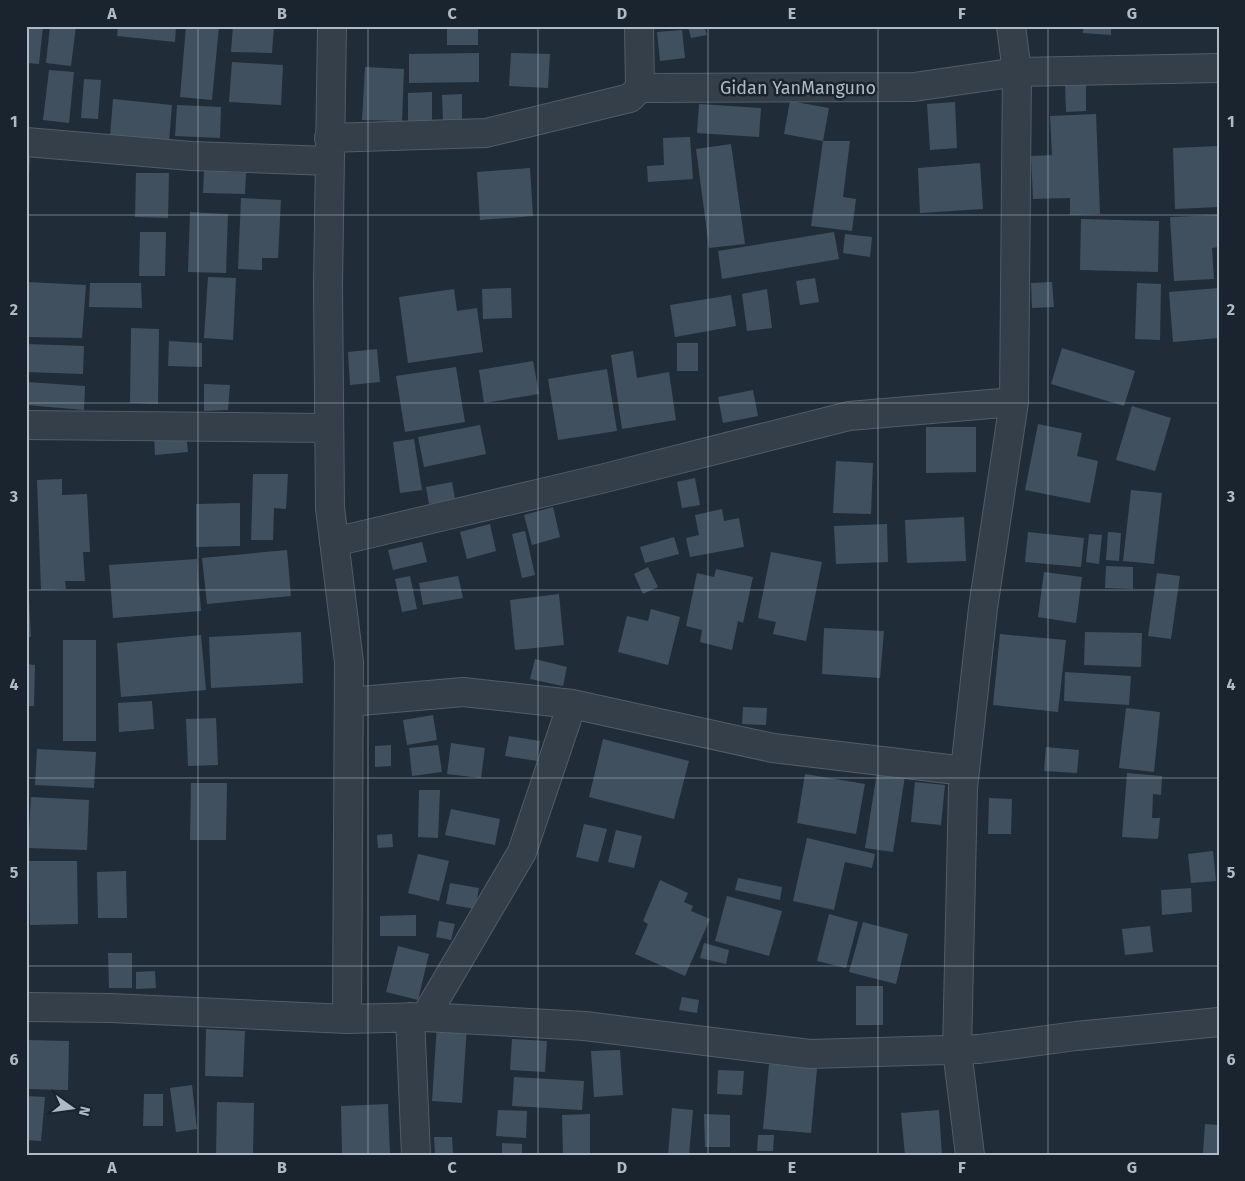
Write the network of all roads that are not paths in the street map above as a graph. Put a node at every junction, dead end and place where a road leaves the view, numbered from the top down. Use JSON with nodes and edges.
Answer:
{"nodes":[{"id":1,"x":332,"y":26,"type":"edge"},
{"id":2,"x":639,"y":26,"type":"edge"},
{"id":3,"x":1011,"y":26,"type":"edge"},
{"id":4,"x":1219,"y":68,"type":"edge"},
{"id":5,"x":1017,"y":72,"type":"junction"},
{"id":6,"x":640,"y":88,"type":"junction"},
{"id":7,"x":26,"y":142,"type":"edge"},
{"id":8,"x":329,"y":150,"type":"junction"},
{"id":9,"x":1014,"y":402,"type":"junction"},
{"id":10,"x":26,"y":425,"type":"edge"},
{"id":11,"x":329,"y":428,"type":"junction"},
{"id":12,"x":334,"y":542,"type":"junction"},
{"id":13,"x":350,"y":702,"type":"junction"},
{"id":14,"x":572,"y":704,"type":"junction"},
{"id":15,"x":965,"y":770,"type":"junction"},
{"id":16,"x":26,"y":1007,"type":"edge"},
{"id":17,"x":418,"y":1017,"type":"junction"},
{"id":18,"x":347,"y":1019,"type":"junction"},
{"id":19,"x":1219,"y":1022,"type":"edge"},
{"id":20,"x":957,"y":1050,"type":"junction"},
{"id":21,"x":416,"y":1155,"type":"edge"},
{"id":22,"x":970,"y":1155,"type":"edge"}],
"edges":[{"from":1,"to":8,"type":"street"},
{"from":2,"to":6,"type":"street"},
{"from":3,"to":5,"type":"street"},
{"from":4,"to":5,"type":"street","name":"Gidan YanManguno"},
{"from":5,"to":6,"type":"street","name":"Gidan YanManguno"},
{"from":5,"to":9,"type":"street"},
{"from":6,"to":8,"type":"street"},
{"from":7,"to":8,"type":"street"},
{"from":8,"to":11,"type":"street"},
{"from":9,"to":12,"type":"street"},
{"from":9,"to":15,"type":"street"},
{"from":10,"to":11,"type":"street"},
{"from":11,"to":12,"type":"street"},
{"from":12,"to":13,"type":"street"},
{"from":13,"to":14,"type":"street"},
{"from":13,"to":18,"type":"street"},
{"from":14,"to":15,"type":"street"},
{"from":14,"to":17,"type":"street"},
{"from":15,"to":20,"type":"street"},
{"from":16,"to":18,"type":"street"},
{"from":17,"to":18,"type":"street"},
{"from":17,"to":20,"type":"street"},
{"from":17,"to":21,"type":"street"},
{"from":19,"to":20,"type":"street"},
{"from":20,"to":22,"type":"street"}]}
